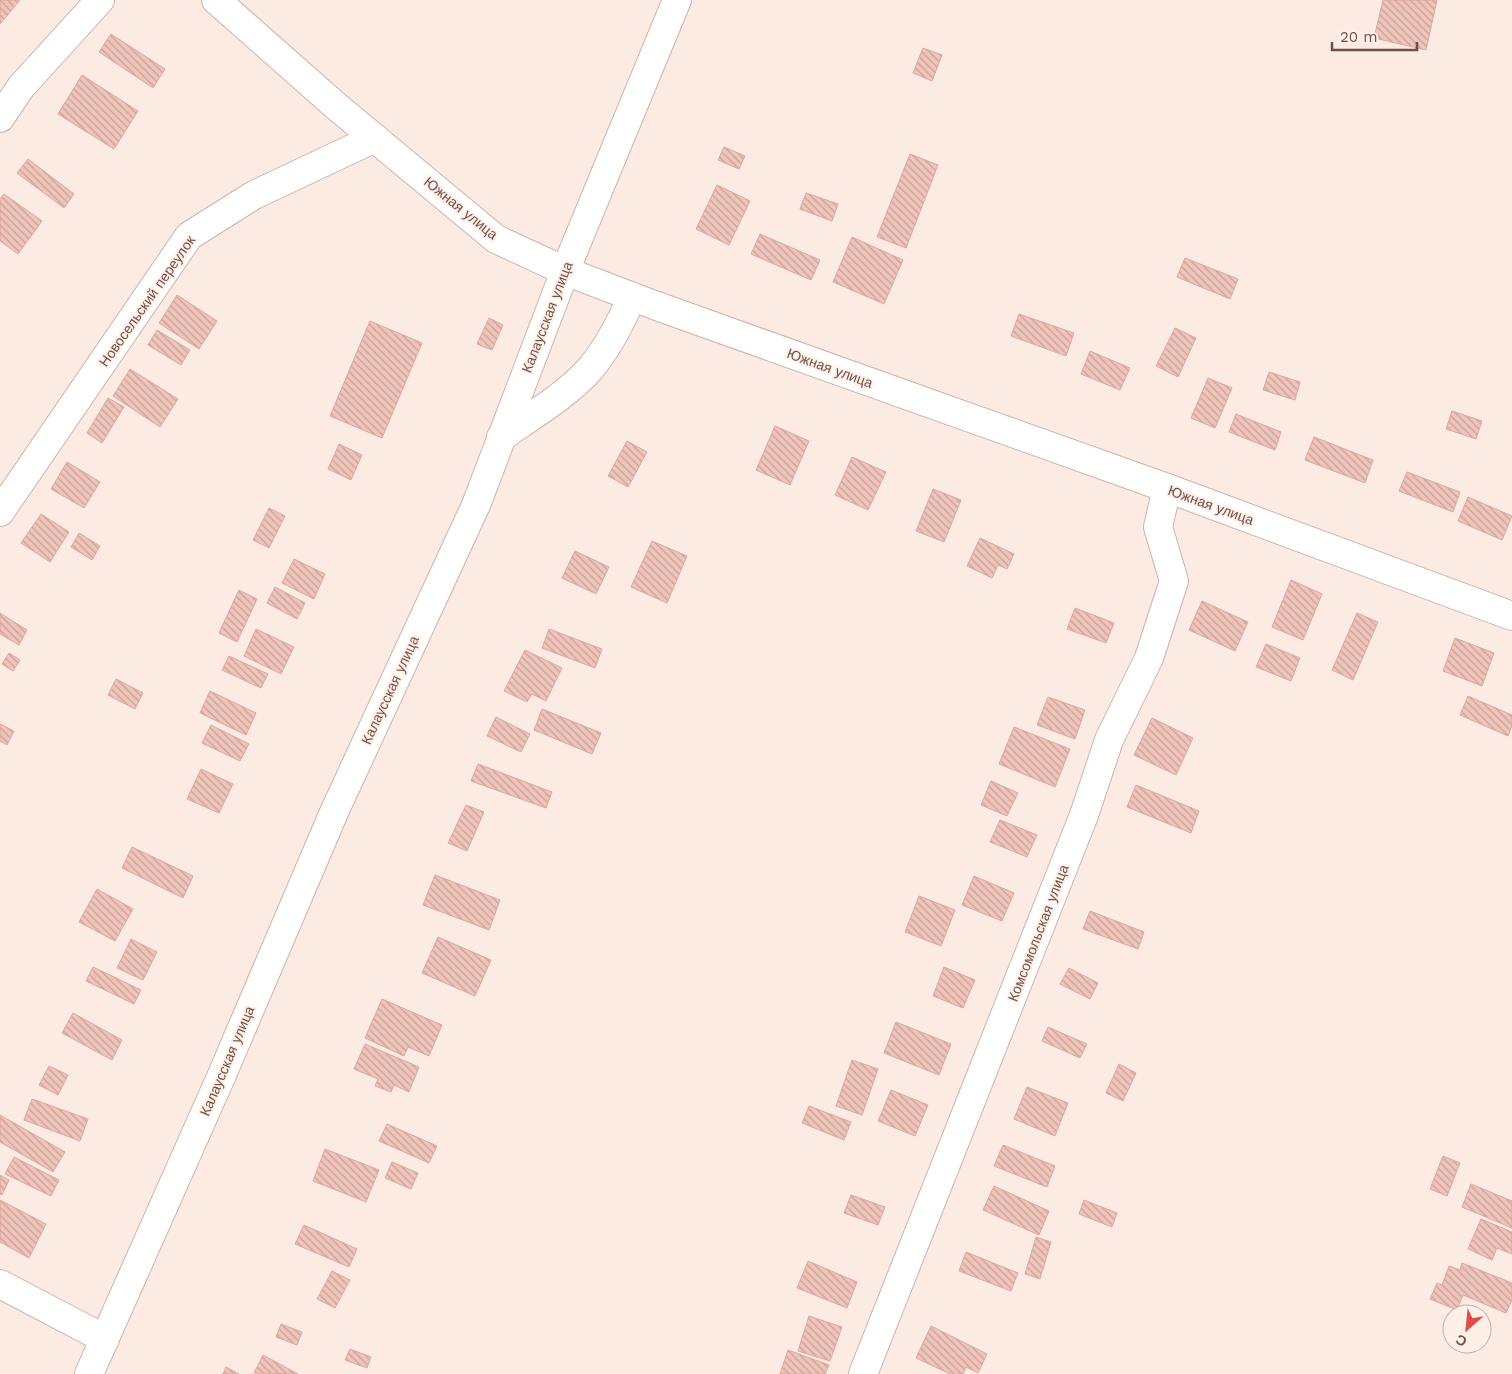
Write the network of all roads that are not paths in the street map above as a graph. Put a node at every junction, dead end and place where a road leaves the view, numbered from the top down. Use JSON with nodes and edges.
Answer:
{"nodes":[{"id":1,"x":100,"y":0,"type":"edge"},
{"id":2,"x":216,"y":0,"type":"edge"},
{"id":3,"x":677,"y":0,"type":"edge"},
{"id":4,"x":0,"y":118,"type":"edge"},
{"id":5,"x":375,"y":138,"type":"junction"},
{"id":6,"x":565,"y":271,"type":"junction"},
{"id":7,"x":632,"y":297,"type":"junction"},
{"id":8,"x":501,"y":437,"type":"junction"},
{"id":9,"x":1167,"y":488,"type":"junction"},
{"id":10,"x":0,"y":512,"type":"edge"},
{"id":11,"x":1512,"y":616,"type":"edge"},
{"id":12,"x":0,"y":1284,"type":"edge"},
{"id":13,"x":105,"y":1339,"type":"junction"},
{"id":14,"x":89,"y":1374,"type":"edge"},
{"id":15,"x":863,"y":1374,"type":"edge"}],
"edges":[{"from":1,"to":4,"type":"street"},
{"from":2,"to":5,"type":"street","name":"Южная улица"},
{"from":3,"to":6,"type":"street","name":"Калаусская улица"},
{"from":5,"to":6,"type":"street","name":"Южная улица"},
{"from":5,"to":10,"type":"street","name":"Новосельский переулок"},
{"from":6,"to":7,"type":"street","name":"Южная улица"},
{"from":6,"to":8,"type":"street","name":"Калаусская улица"},
{"from":7,"to":8,"type":"street"},
{"from":7,"to":9,"type":"street","name":"Южная улица"},
{"from":8,"to":13,"type":"street","name":"Калаусская улица"},
{"from":9,"to":11,"type":"street","name":"Южная улица"},
{"from":9,"to":15,"type":"street","name":"Комсомольская улица"},
{"from":12,"to":13,"type":"street"},
{"from":13,"to":14,"type":"street","name":"Калаусская улица"}]}
